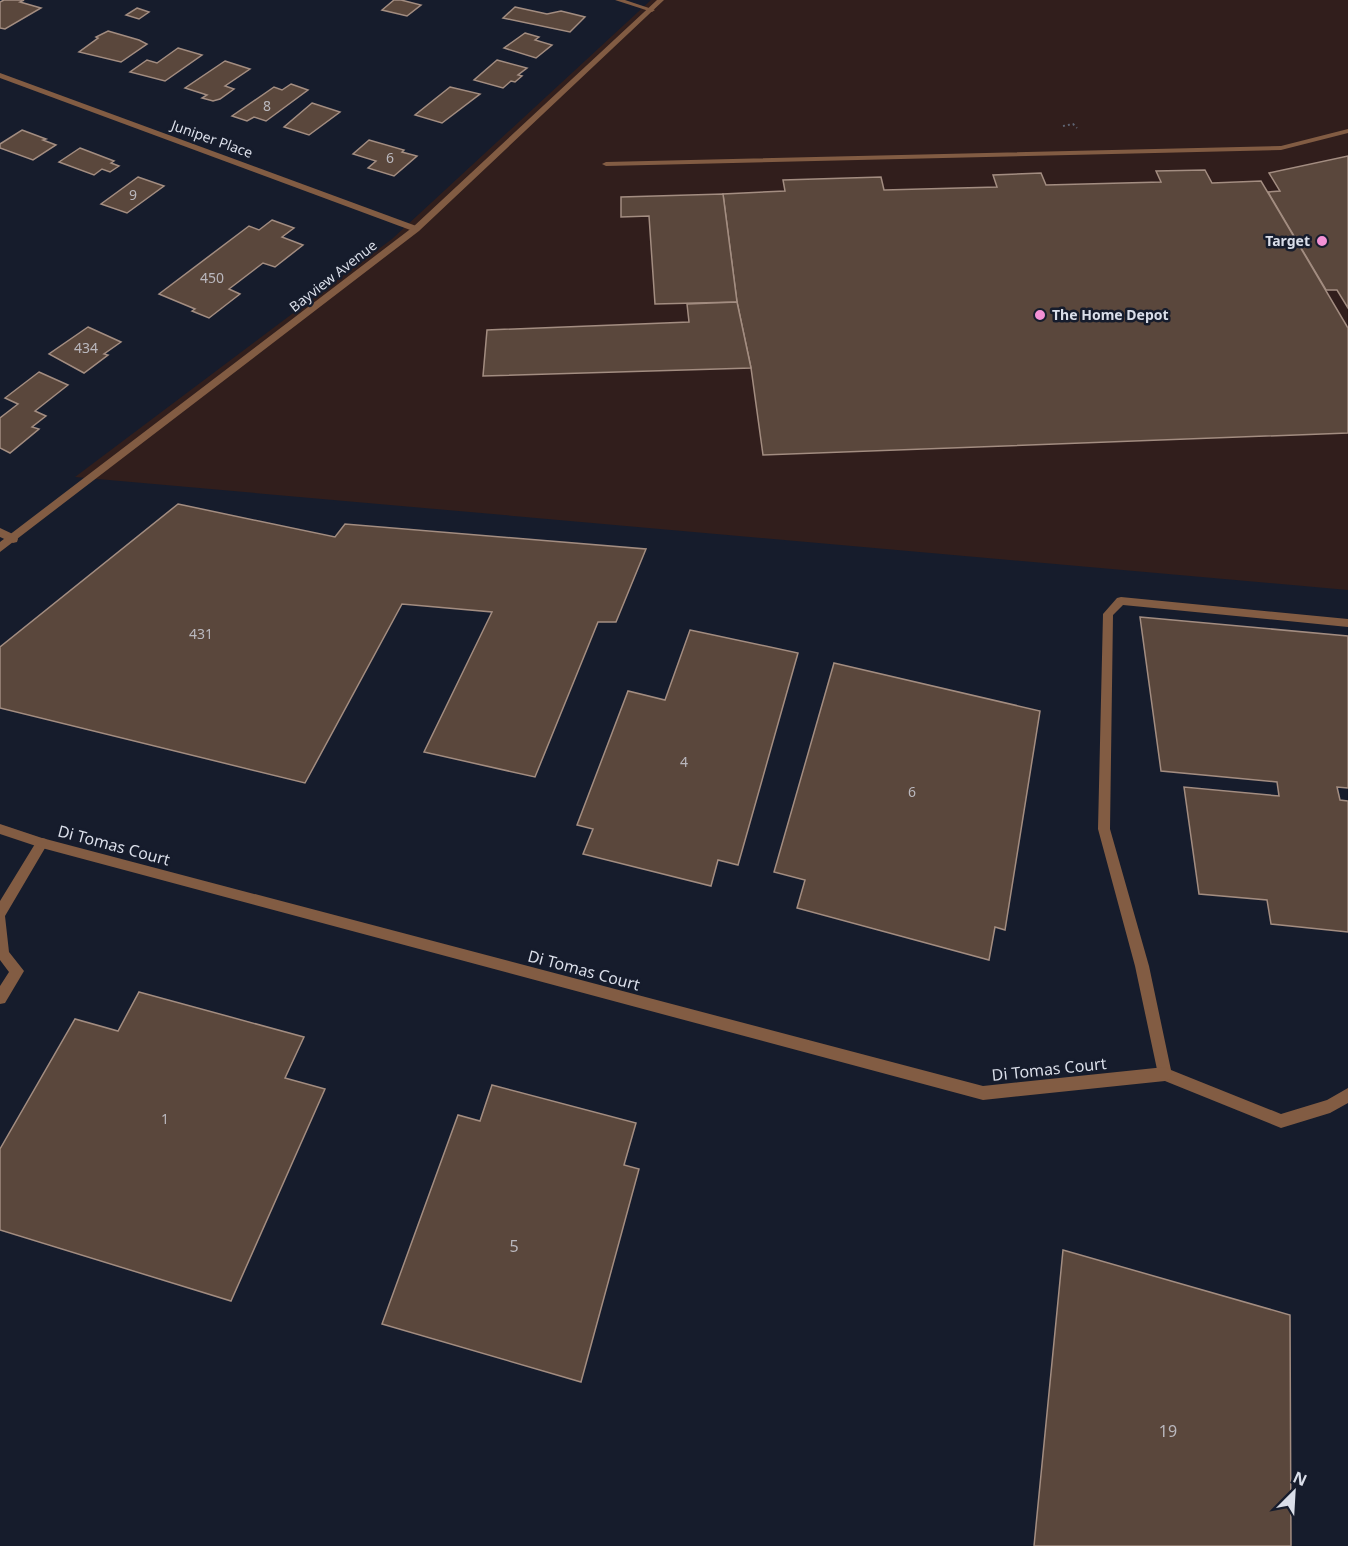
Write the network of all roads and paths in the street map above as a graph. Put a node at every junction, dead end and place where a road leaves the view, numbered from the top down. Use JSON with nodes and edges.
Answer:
{"nodes":[{"id":1,"x":618,"y":0,"type":"edge"},
{"id":2,"x":661,"y":0,"type":"edge"},
{"id":3,"x":652,"y":10,"type":"junction"},
{"id":4,"x":0,"y":75,"type":"edge"},
{"id":5,"x":1348,"y":131,"type":"edge"},
{"id":6,"x":606,"y":164,"type":"dead end"},
{"id":7,"x":416,"y":229,"type":"junction"},
{"id":8,"x":0,"y":532,"type":"edge"},
{"id":9,"x":13,"y":539,"type":"junction"},
{"id":10,"x":0,"y":548,"type":"edge"},
{"id":11,"x":1348,"y":623,"type":"edge"},
{"id":12,"x":0,"y":829,"type":"edge"},
{"id":13,"x":42,"y":843,"type":"junction"},
{"id":14,"x":0,"y":913,"type":"edge"},
{"id":15,"x":0,"y":919,"type":"edge"},
{"id":16,"x":0,"y":998,"type":"edge"},
{"id":17,"x":1165,"y":1074,"type":"junction"},
{"id":18,"x":1348,"y":1095,"type":"edge"}],
"edges":[{"from":1,"to":3,"type":"street"},
{"from":2,"to":3,"type":"street","name":"Bayview Avenue"},
{"from":3,"to":7,"type":"street","name":"Bayview Avenue"},
{"from":4,"to":7,"type":"street","name":"Juniper Place"},
{"from":5,"to":6,"type":"street"},
{"from":7,"to":9,"type":"street","name":"Bayview Avenue"},
{"from":8,"to":9,"type":"street"},
{"from":9,"to":10,"type":"street","name":"Bayview Avenue"},
{"from":11,"to":17,"type":"street"},
{"from":12,"to":13,"type":"street","name":"Di Tomas Court"},
{"from":13,"to":14,"type":"street"},
{"from":13,"to":17,"type":"street","name":"Di Tomas Court"},
{"from":15,"to":16,"type":"street"},
{"from":17,"to":18,"type":"street"}]}
